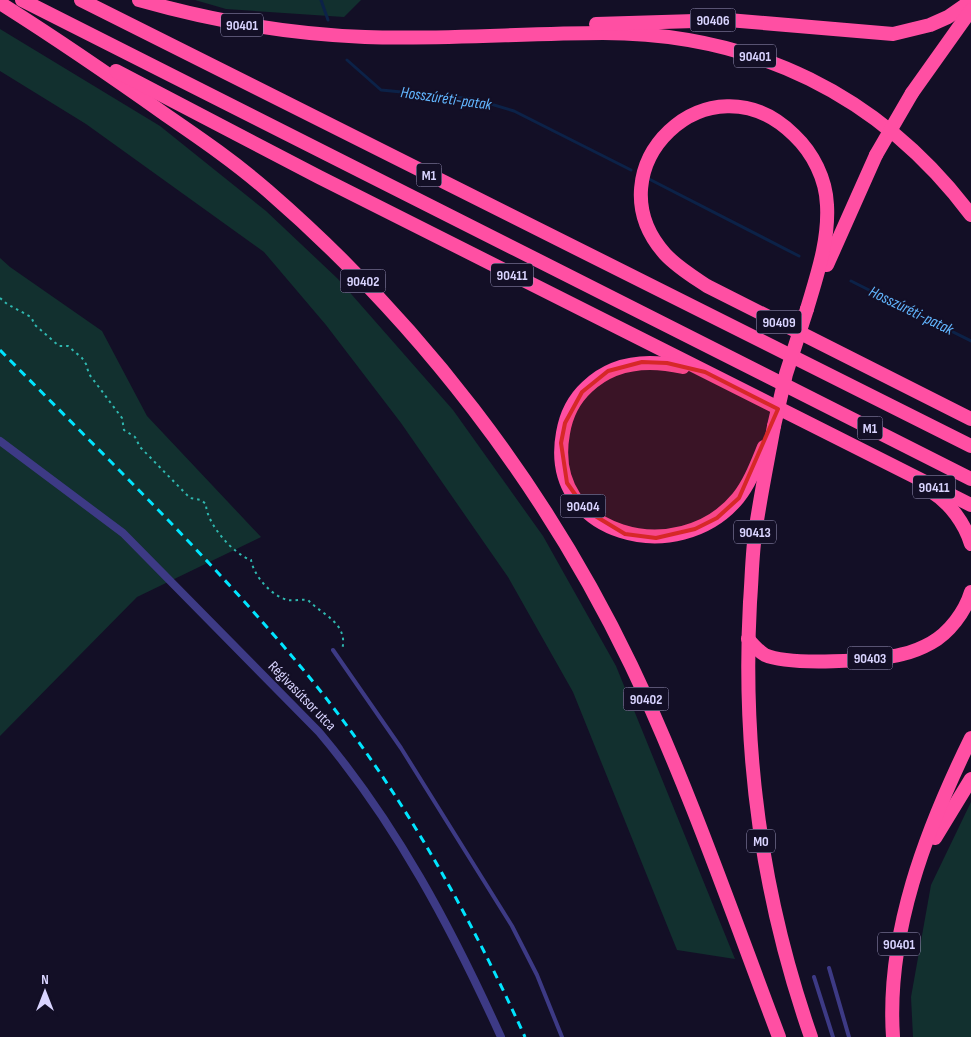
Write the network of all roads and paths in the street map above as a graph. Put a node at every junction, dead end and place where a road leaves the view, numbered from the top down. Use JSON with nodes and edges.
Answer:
{"nodes":[{"id":1,"x":22,"y":0,"type":"edge"},
{"id":2,"x":81,"y":0,"type":"edge"},
{"id":3,"x":139,"y":0,"type":"edge"},
{"id":4,"x":971,"y":1,"type":"edge"},
{"id":5,"x":0,"y":3,"type":"edge"},
{"id":6,"x":971,"y":10,"type":"edge"},
{"id":7,"x":534,"y":34,"type":"junction"},
{"id":8,"x":77,"y":52,"type":"junction"},
{"id":9,"x":971,"y":215,"type":"edge"},
{"id":10,"x":0,"y":298,"type":"edge"},
{"id":11,"x":807,"y":309,"type":"junction"},
{"id":12,"x":705,"y":372,"type":"junction"},
{"id":13,"x":971,"y":419,"type":"edge"},
{"id":14,"x":774,"y":426,"type":"junction"},
{"id":15,"x":0,"y":441,"type":"edge"},
{"id":16,"x":971,"y":446,"type":"edge"},
{"id":17,"x":896,"y":468,"type":"junction"},
{"id":18,"x":971,"y":479,"type":"edge"},
{"id":19,"x":971,"y":505,"type":"edge"},
{"id":20,"x":971,"y":544,"type":"edge"},
{"id":21,"x":971,"y":592,"type":"edge"},
{"id":22,"x":748,"y":639,"type":"junction"},
{"id":23,"x":333,"y":650,"type":"dead end"},
{"id":24,"x":340,"y":660,"type":"junction"},
{"id":25,"x":971,"y":738,"type":"edge"},
{"id":26,"x":971,"y":779,"type":"edge"},
{"id":27,"x":918,"y":866,"type":"junction"},
{"id":28,"x":829,"y":968,"type":"dead end"},
{"id":29,"x":814,"y":977,"type":"dead end"},
{"id":30,"x":501,"y":1037,"type":"edge"},
{"id":31,"x":562,"y":1037,"type":"edge"},
{"id":32,"x":779,"y":1037,"type":"edge"},
{"id":33,"x":811,"y":1037,"type":"edge"},
{"id":34,"x":833,"y":1037,"type":"edge"},
{"id":35,"x":850,"y":1037,"type":"edge"},
{"id":36,"x":893,"y":1037,"type":"edge"}],
"edges":[{"from":1,"to":18,"type":"highway","number":"M1"},
{"from":2,"to":16,"type":"highway","number":"M1"},
{"from":3,"to":7,"type":"highway","number":"90401"},
{"from":4,"to":7,"type":"highway","number":"90406"},
{"from":5,"to":8,"type":"highway"},
{"from":6,"to":11,"type":"highway","number":"90413","bridge":true},
{"from":7,"to":9,"type":"highway","number":"90401"},
{"from":8,"to":12,"type":"highway","number":"90411"},
{"from":8,"to":32,"type":"highway","number":"90402"},
{"from":10,"to":24,"type":"path"},
{"from":11,"to":13,"type":"highway","number":"90409"},
{"from":11,"to":14,"type":"highway","number":"90413","bridge":true},
{"from":12,"to":14,"type":"highway","number":"90404"},
{"from":12,"to":17,"type":"highway","number":"90411"},
{"from":14,"to":22,"type":"highway","number":"90413"},
{"from":15,"to":30,"type":"street","name":"Régivasútsor utca"},
{"from":17,"to":19,"type":"highway","number":"90411"},
{"from":17,"to":20,"type":"highway"},
{"from":21,"to":22,"type":"highway","number":"90403"},
{"from":22,"to":33,"type":"highway","number":"M0"},
{"from":23,"to":24,"type":"lane"},
{"from":24,"to":31,"type":"lane"},
{"from":25,"to":27,"type":"highway","number":"90401"},
{"from":26,"to":27,"type":"highway"},
{"from":27,"to":36,"type":"highway","number":"90401"},
{"from":28,"to":35,"type":"lane"},
{"from":29,"to":34,"type":"lane"}]}
